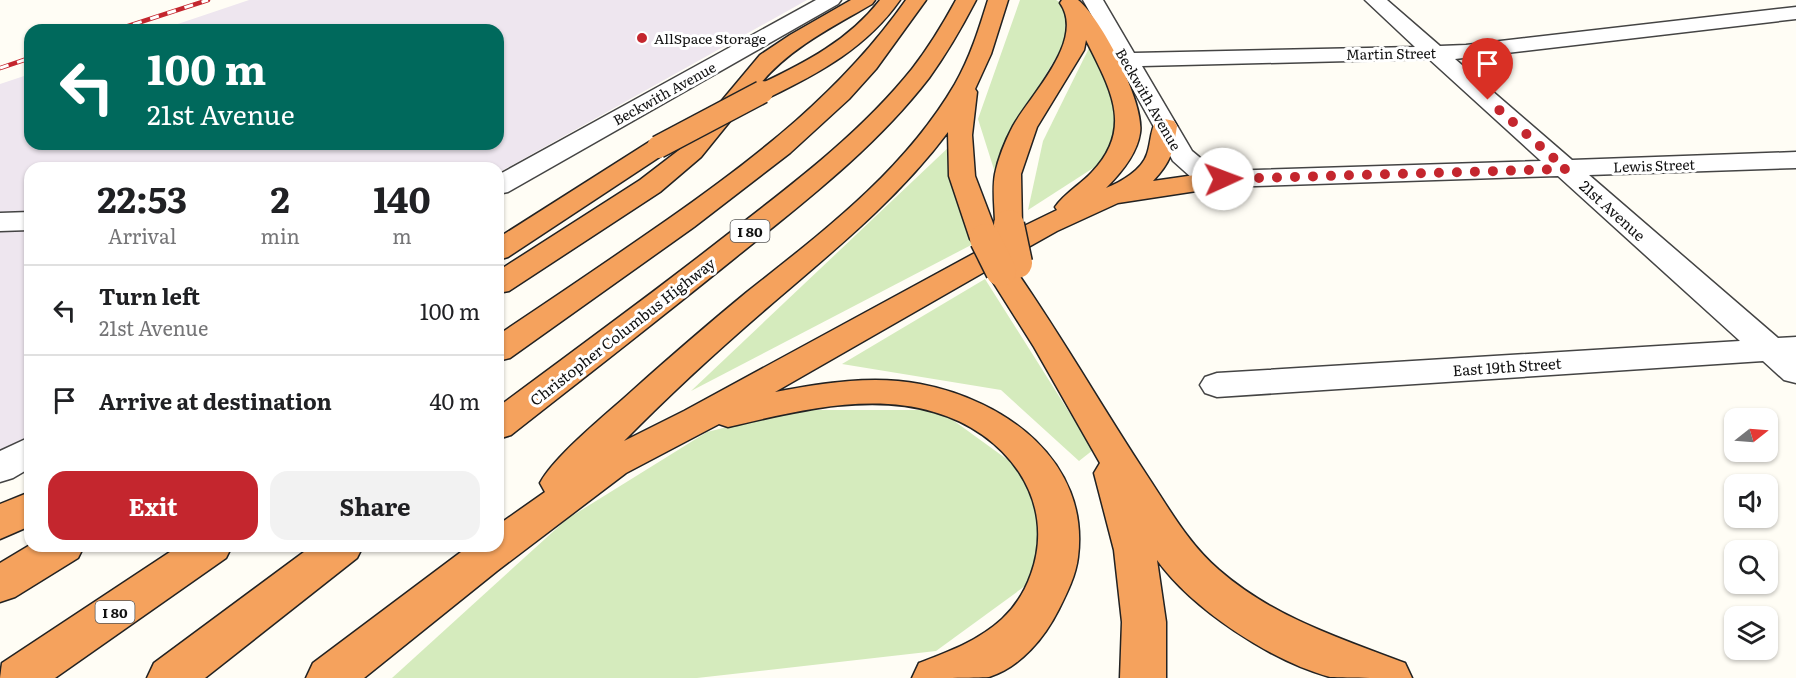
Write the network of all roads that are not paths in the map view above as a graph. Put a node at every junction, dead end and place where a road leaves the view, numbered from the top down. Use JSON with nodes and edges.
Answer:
{"nodes":[{"id":1,"x":916,"y":0,"type":"edge"},
{"id":2,"x":966,"y":0,"type":"edge"},
{"id":3,"x":998,"y":0,"type":"edge"},
{"id":4,"x":1375,"y":0,"type":"edge"},
{"id":5,"x":890,"y":1,"type":"edge"},
{"id":6,"x":851,"y":2,"type":"edge"},
{"id":7,"x":1078,"y":2,"type":"edge"},
{"id":8,"x":1796,"y":13,"type":"edge"},
{"id":9,"x":1435,"y":53,"type":"junction"},
{"id":10,"x":1127,"y":60,"type":"junction"},
{"id":11,"x":966,"y":85,"type":"junction"},
{"id":12,"x":1165,"y":126,"type":"junction"},
{"id":13,"x":658,"y":147,"type":"junction"},
{"id":14,"x":1796,"y":160,"type":"edge"},
{"id":15,"x":1566,"y":169,"type":"junction"},
{"id":16,"x":1223,"y":179,"type":"junction"},
{"id":17,"x":504,"y":183,"type":"edge"},
{"id":18,"x":1106,"y":200,"type":"junction"},
{"id":19,"x":24,"y":221,"type":"edge"},
{"id":20,"x":0,"y":222,"type":"edge"},
{"id":21,"x":504,"y":222,"type":"edge"},
{"id":22,"x":1047,"y":225,"type":"junction"},
{"id":23,"x":997,"y":232,"type":"junction"},
{"id":24,"x":504,"y":247,"type":"edge"},
{"id":25,"x":504,"y":280,"type":"edge"},
{"id":26,"x":504,"y":346,"type":"edge"},
{"id":27,"x":1783,"y":349,"type":"edge"},
{"id":28,"x":1796,"y":372,"type":"edge"},
{"id":29,"x":1217,"y":385,"type":"dead end"},
{"id":30,"x":697,"y":420,"type":"junction"},
{"id":31,"x":504,"y":421,"type":"edge"},
{"id":32,"x":1105,"y":442,"type":"junction"},
{"id":33,"x":24,"y":454,"type":"edge"},
{"id":34,"x":0,"y":468,"type":"edge"},
{"id":35,"x":24,"y":510,"type":"edge"},
{"id":36,"x":0,"y":523,"type":"edge"},
{"id":37,"x":504,"y":537,"type":"edge"},
{"id":38,"x":504,"y":541,"type":"edge"},
{"id":39,"x":52,"y":552,"type":"edge"},
{"id":40,"x":202,"y":552,"type":"edge"},
{"id":41,"x":334,"y":552,"type":"edge"},
{"id":42,"x":488,"y":552,"type":"edge"},
{"id":43,"x":0,"y":584,"type":"edge"},
{"id":44,"x":18,"y":678,"type":"edge"},
{"id":45,"x":170,"y":678,"type":"edge"},
{"id":46,"x":330,"y":678,"type":"edge"},
{"id":47,"x":935,"y":678,"type":"edge"},
{"id":48,"x":1143,"y":678,"type":"edge"},
{"id":49,"x":1389,"y":678,"type":"edge"}],
"edges":[{"from":1,"to":26,"type":"highway"},
{"from":2,"to":31,"type":"highway","name":"Christopher Columbus Highway","number":"I 80"},
{"from":3,"to":11,"type":"highway"},
{"from":4,"to":9,"type":"street","name":"21st Avenue"},
{"from":5,"to":13,"type":"highway","bridge":true},
{"from":6,"to":17,"type":"street","name":"Beckwith Avenue"},
{"from":6,"to":25,"type":"highway"},
{"from":7,"to":10,"type":"street","name":"Beckwith Avenue"},
{"from":7,"to":22,"type":"highway"},
{"from":7,"to":23,"type":"highway"},
{"from":8,"to":9,"type":"street","name":"Martin Street"},
{"from":9,"to":10,"type":"street","name":"Martin Street"},
{"from":9,"to":15,"type":"street","name":"21st Avenue"},
{"from":10,"to":12,"type":"street","name":"Beckwith Avenue"},
{"from":11,"to":23,"type":"highway"},
{"from":11,"to":37,"type":"highway"},
{"from":12,"to":16,"type":"street","name":"Beckwith Avenue"},
{"from":12,"to":18,"type":"highway"},
{"from":13,"to":21,"type":"highway"},
{"from":13,"to":24,"type":"highway"},
{"from":14,"to":15,"type":"street","name":"Lewis Street"},
{"from":15,"to":16,"type":"street","name":"Lewis Street"},
{"from":15,"to":27,"type":"street","name":"21st Avenue"},
{"from":16,"to":18,"type":"highway"},
{"from":18,"to":22,"type":"highway"},
{"from":19,"to":20,"type":"street"},
{"from":22,"to":30,"type":"highway"},
{"from":23,"to":32,"type":"highway","bridge":true},
{"from":27,"to":28,"type":"street","name":"21st Avenue"},
{"from":27,"to":29,"type":"street","name":"East 19th Street"},
{"from":30,"to":38,"type":"highway"},
{"from":30,"to":47,"type":"highway"},
{"from":32,"to":48,"type":"highway"},
{"from":32,"to":49,"type":"highway"},
{"from":33,"to":34,"type":"street"},
{"from":35,"to":36,"type":"highway"},
{"from":39,"to":43,"type":"highway"},
{"from":40,"to":44,"type":"highway","number":"I 80"},
{"from":41,"to":45,"type":"highway"},
{"from":42,"to":46,"type":"highway"}]}
